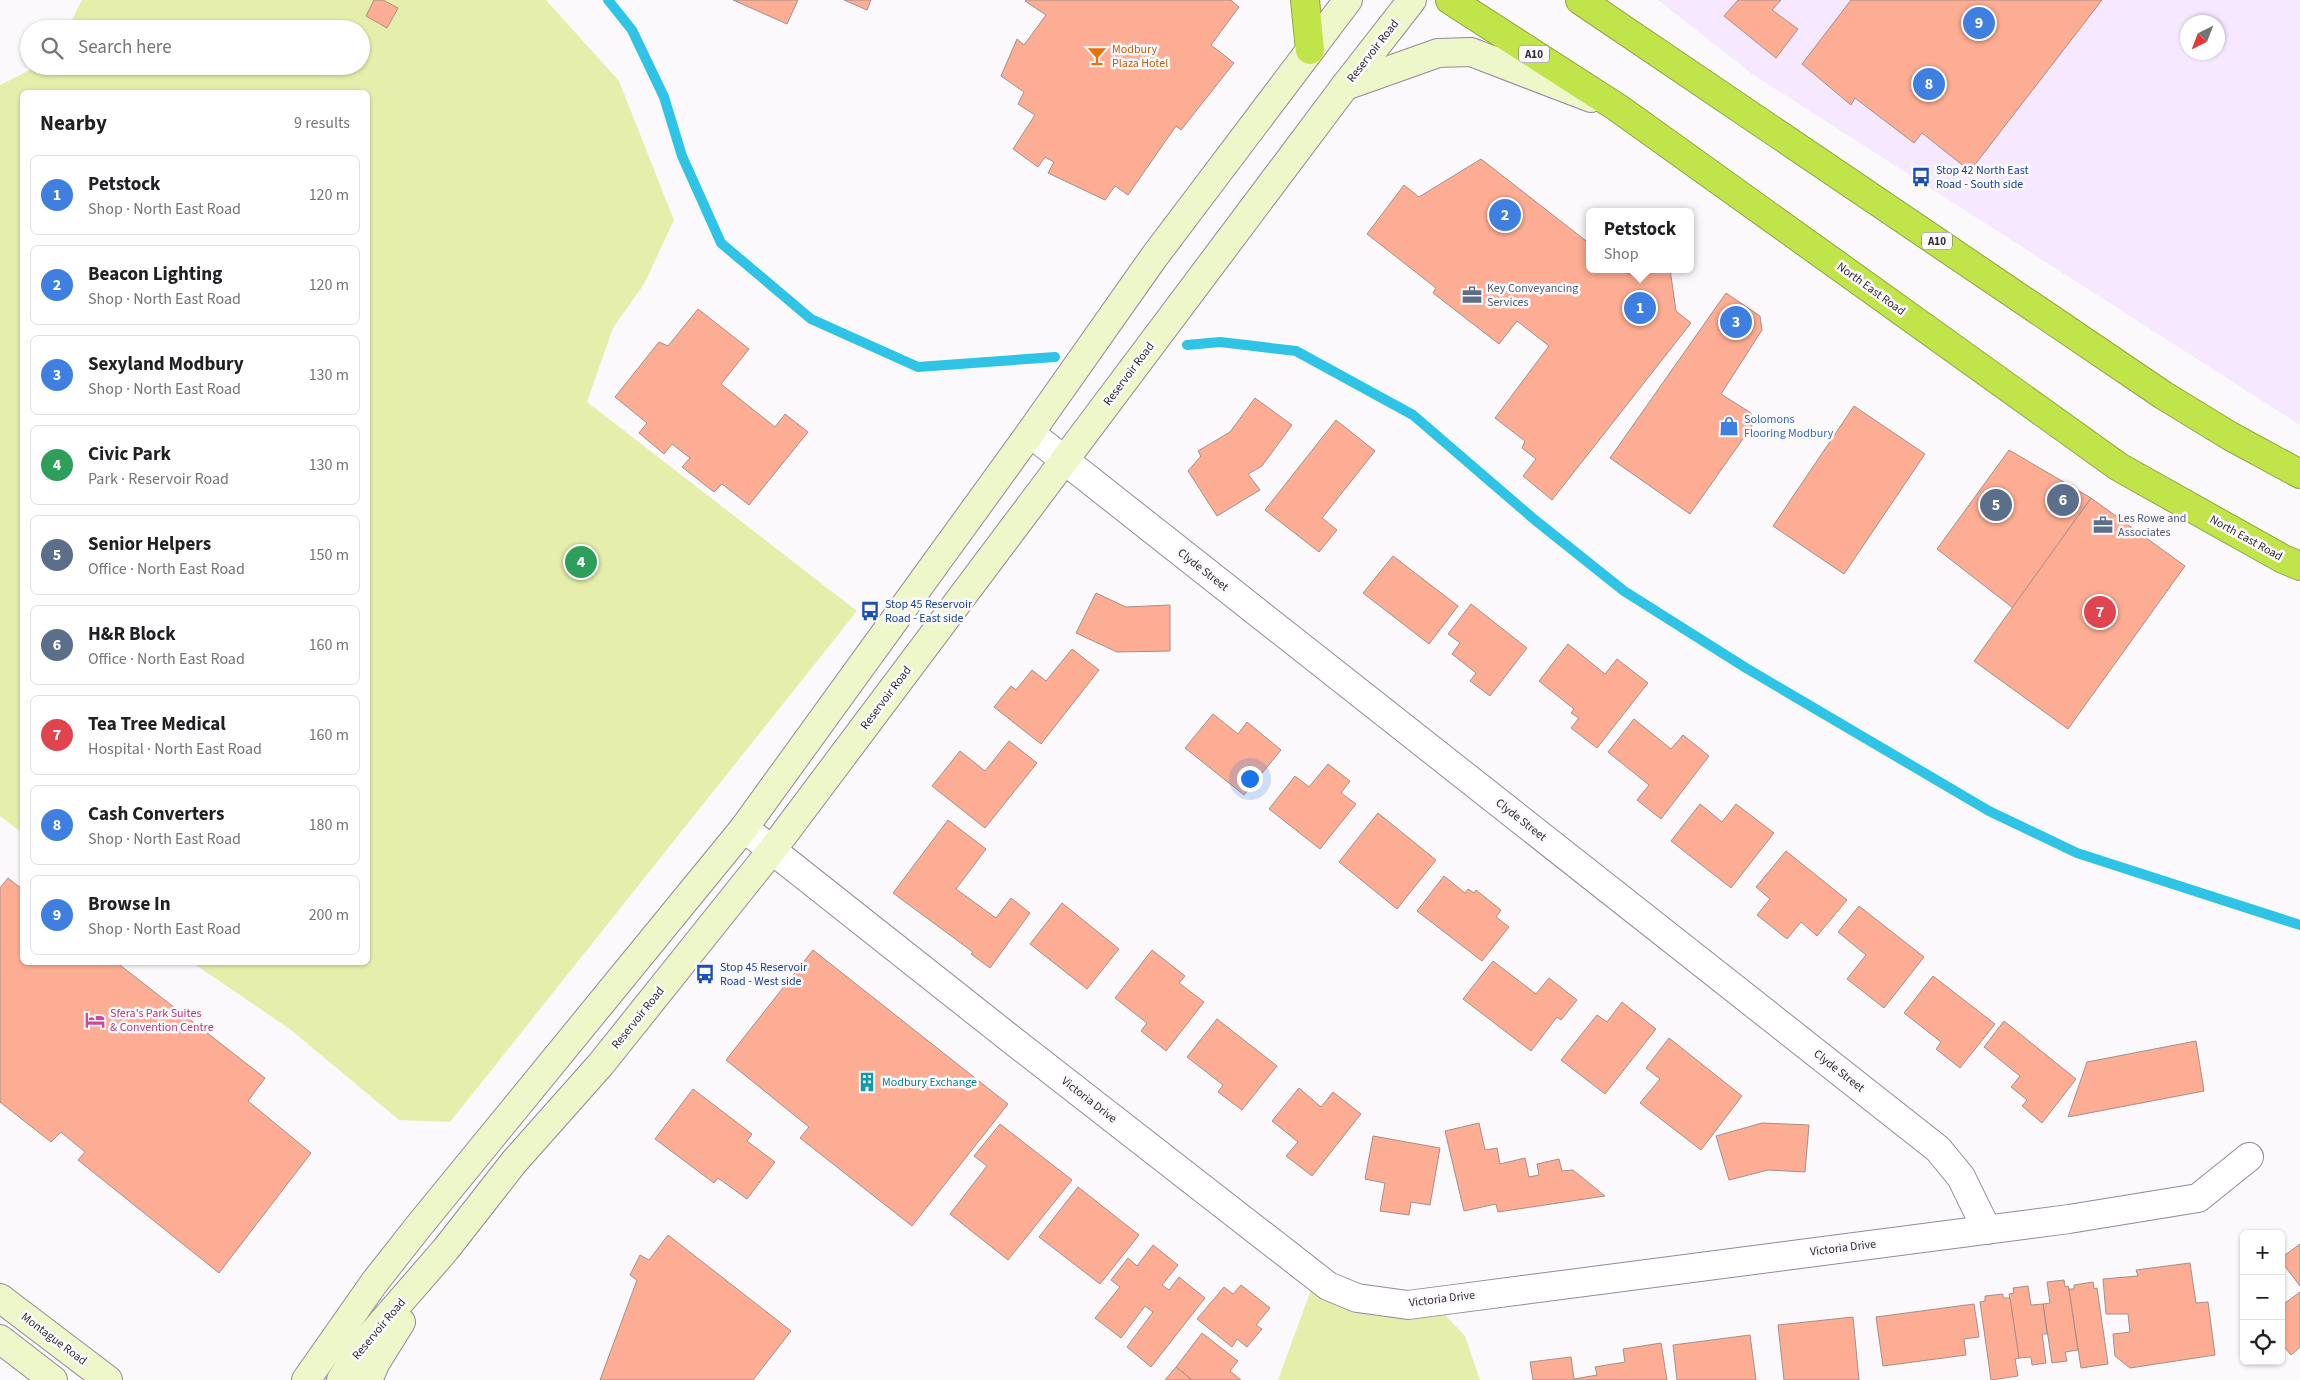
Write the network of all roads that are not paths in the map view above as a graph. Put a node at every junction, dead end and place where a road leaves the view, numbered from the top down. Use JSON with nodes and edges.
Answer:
{"nodes":[{"id":1,"x":1305,"y":0,"type":"edge"},
{"id":2,"x":1348,"y":0,"type":"edge"},
{"id":3,"x":1412,"y":0,"type":"edge"},
{"id":4,"x":1450,"y":0,"type":"edge"},
{"id":5,"x":1580,"y":0,"type":"edge"},
{"id":6,"x":1310,"y":50,"type":"junction"},
{"id":7,"x":1345,"y":86,"type":"junction"},
{"id":8,"x":1618,"y":108,"type":"junction"},
{"id":9,"x":1030,"y":433,"type":"junction"},
{"id":10,"x":1065,"y":460,"type":"junction"},
{"id":11,"x":2300,"y":474,"type":"edge"},
{"id":12,"x":2300,"y":566,"type":"edge"},
{"id":13,"x":744,"y":828,"type":"junction"},
{"id":14,"x":772,"y":850,"type":"junction"},
{"id":15,"x":2248,"y":1157,"type":"dead end"},
{"id":16,"x":514,"y":1162,"type":"junction"},
{"id":17,"x":1987,"y":1230,"type":"junction"},
{"id":18,"x":0,"y":1298,"type":"edge"},
{"id":19,"x":0,"y":1339,"type":"edge"},
{"id":20,"x":53,"y":1380,"type":"edge"},
{"id":21,"x":108,"y":1380,"type":"edge"},
{"id":22,"x":306,"y":1380,"type":"edge"},
{"id":23,"x":341,"y":1380,"type":"edge"},
{"id":24,"x":368,"y":1380,"type":"edge"}],
"edges":[{"from":1,"to":6,"type":"highway"},
{"from":2,"to":6,"type":"main road"},
{"from":3,"to":7,"type":"main road","name":"Reservoir Road"},
{"from":4,"to":8,"type":"highway","name":"North East Road","number":"A10"},
{"from":5,"to":11,"type":"highway","number":"A10"},
{"from":6,"to":9,"type":"main road"},
{"from":7,"to":8,"type":"main road"},
{"from":7,"to":10,"type":"main road","name":"Reservoir Road"},
{"from":8,"to":12,"type":"highway","name":"North East Road","number":"A10"},
{"from":9,"to":10,"type":"street","name":"Clyde Street"},
{"from":9,"to":13,"type":"main road"},
{"from":10,"to":14,"type":"main road","name":"Reservoir Road"},
{"from":10,"to":17,"type":"street","name":"Clyde Street"},
{"from":13,"to":14,"type":"street","name":"Victoria Drive"},
{"from":13,"to":22,"type":"main road"},
{"from":14,"to":16,"type":"main road","name":"Reservoir Road"},
{"from":14,"to":17,"type":"street","name":"Victoria Drive"},
{"from":15,"to":17,"type":"street","name":"Victoria Drive"},
{"from":16,"to":23,"type":"main road","name":"Reservoir Road"},
{"from":16,"to":24,"type":"main road"},
{"from":18,"to":21,"type":"main road","name":"Montague Road"},
{"from":19,"to":20,"type":"main road"}]}
